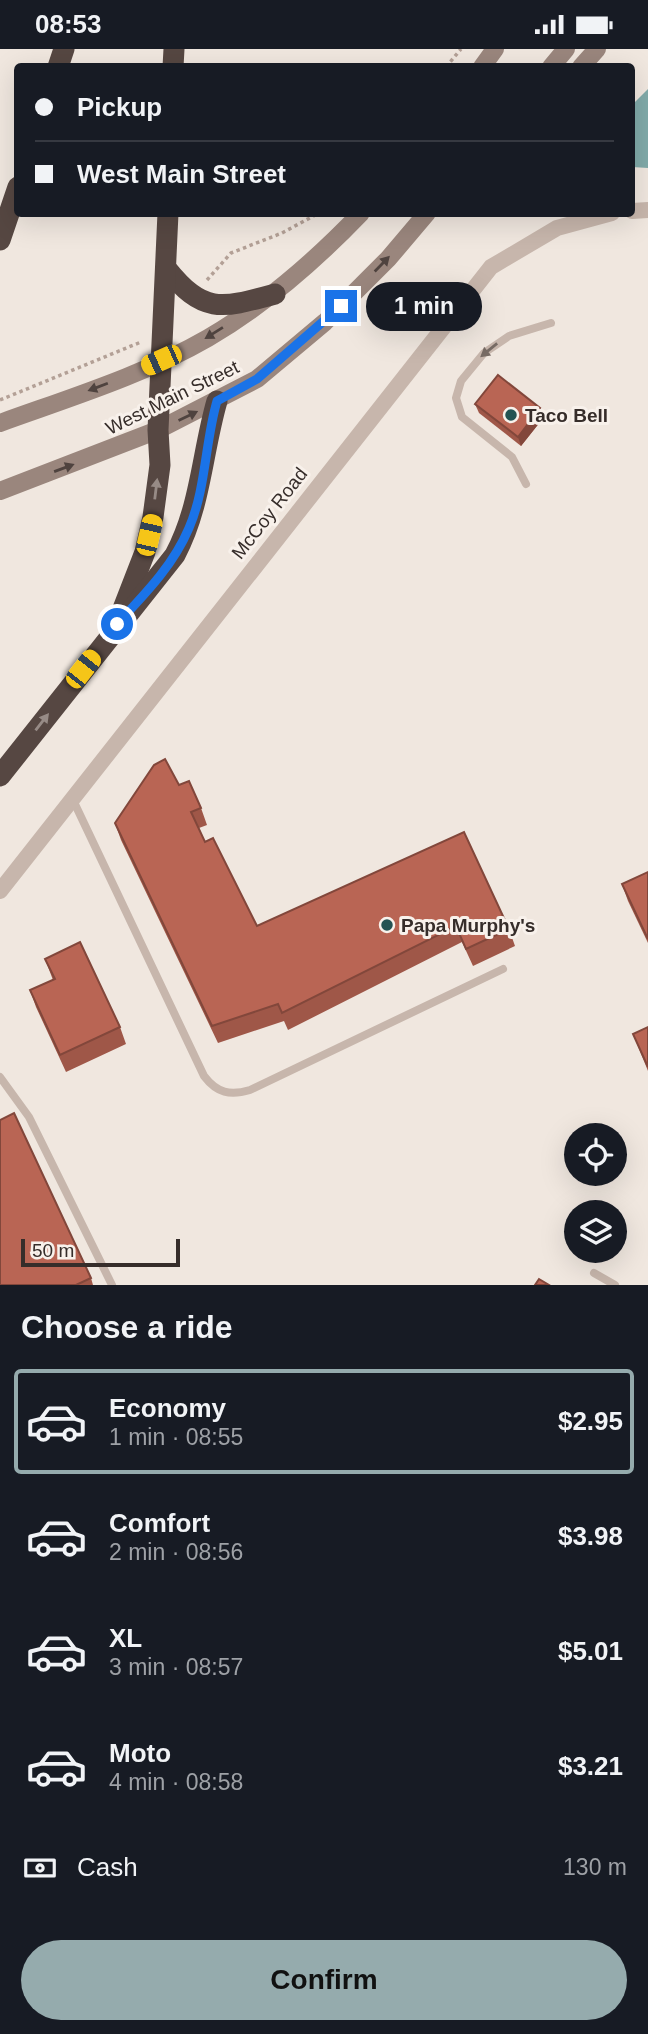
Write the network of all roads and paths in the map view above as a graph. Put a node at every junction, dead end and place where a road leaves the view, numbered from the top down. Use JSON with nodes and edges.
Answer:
{"nodes":[{"id":1,"x":461,"y":49,"type":"edge"},
{"id":2,"x":566,"y":49,"type":"edge"},
{"id":3,"x":597,"y":49,"type":"edge"},
{"id":4,"x":449,"y":63,"type":"edge"},
{"id":5,"x":554,"y":63,"type":"edge"},
{"id":6,"x":585,"y":63,"type":"edge"},
{"id":7,"x":14,"y":199,"type":"edge"},
{"id":8,"x":168,"y":217,"type":"edge"},
{"id":9,"x":357,"y":217,"type":"edge"},
{"id":10,"x":424,"y":217,"type":"edge"},
{"id":11,"x":597,"y":217,"type":"edge"},
{"id":12,"x":0,"y":240,"type":"edge"},
{"id":13,"x":166,"y":268,"type":"junction"},
{"id":14,"x":275,"y":294,"type":"junction"},
{"id":15,"x":551,"y":323,"type":"dead end"},
{"id":16,"x":161,"y":360,"type":"junction"},
{"id":17,"x":217,"y":401,"type":"junction"},
{"id":18,"x":0,"y":423,"type":"edge"},
{"id":19,"x":158,"y":430,"type":"junction"},
{"id":20,"x":526,"y":484,"type":"dead end"},
{"id":21,"x":0,"y":491,"type":"edge"},
{"id":22,"x":117,"y":624,"type":"junction"},
{"id":23,"x":0,"y":776,"type":"edge"},
{"id":24,"x":72,"y":800,"type":"junction"},
{"id":25,"x":0,"y":891,"type":"edge"},
{"id":26,"x":503,"y":969,"type":"dead end"},
{"id":27,"x":0,"y":1077,"type":"edge"},
{"id":28,"x":594,"y":1273,"type":"dead end"},
{"id":29,"x":112,"y":1285,"type":"edge"},
{"id":30,"x":615,"y":1285,"type":"edge"}],
"edges":[{"from":1,"to":4,"type":"path"},
{"from":2,"to":5,"type":"main road"},
{"from":3,"to":6,"type":"main road"},
{"from":7,"to":12,"type":"highway"},
{"from":8,"to":13,"type":"highway"},
{"from":9,"to":14,"type":"main road","name":"West Main Street"},
{"from":17,"to":10,"type":"main road","name":"West Main Street","one_way":true},
{"from":11,"to":24,"type":"street","name":"McCoy Road"},
{"from":13,"to":14,"type":"highway"},
{"from":13,"to":16,"type":"highway"},
{"from":14,"to":16,"type":"main road","name":"West Main Street","one_way":true},
{"from":15,"to":20,"type":"lane","one_way":true},
{"from":16,"to":18,"type":"main road","name":"West Main Street","one_way":true},
{"from":16,"to":19,"type":"highway"},
{"from":19,"to":17,"type":"main road","name":"West Main Street","one_way":true},
{"from":17,"to":22,"type":"highway"},
{"from":21,"to":19,"type":"main road","name":"West Main Street","one_way":true},
{"from":22,"to":19,"type":"highway","one_way":true},
{"from":23,"to":22,"type":"highway","one_way":true},
{"from":24,"to":25,"type":"street","name":"McCoy Road"},
{"from":24,"to":26,"type":"lane"},
{"from":27,"to":29,"type":"lane"},
{"from":28,"to":30,"type":"lane"}]}
